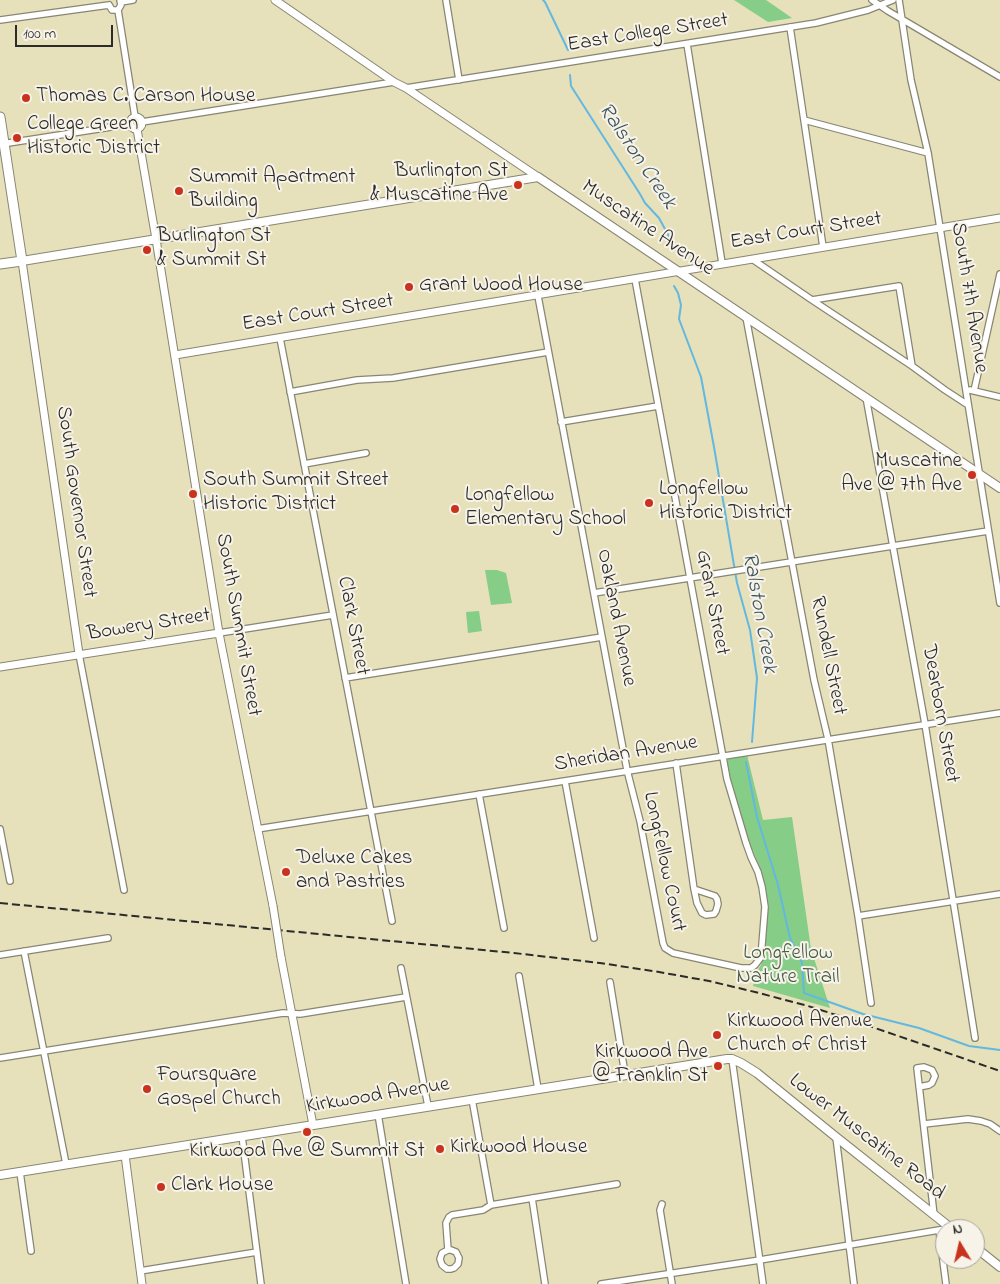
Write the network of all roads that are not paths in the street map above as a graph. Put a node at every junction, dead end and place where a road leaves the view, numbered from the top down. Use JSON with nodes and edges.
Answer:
{"nodes":[{"id":1,"x":134,"y":0,"type":"edge"},
{"id":2,"x":275,"y":0,"type":"edge"},
{"id":3,"x":446,"y":0,"type":"edge"},
{"id":4,"x":872,"y":0,"type":"edge"},
{"id":5,"x":893,"y":0,"type":"edge"},
{"id":6,"x":898,"y":0,"type":"edge"},
{"id":7,"x":120,"y":1,"type":"edge"},
{"id":8,"x":110,"y":2,"type":"edge"},
{"id":9,"x":880,"y":6,"type":"junction"},
{"id":10,"x":118,"y":10,"type":"junction"},
{"id":11,"x":902,"y":19,"type":"junction"},
{"id":12,"x":0,"y":20,"type":"edge"},
{"id":13,"x":790,"y":27,"type":"junction"},
{"id":14,"x":687,"y":44,"type":"junction"},
{"id":15,"x":1000,"y":76,"type":"edge"},
{"id":16,"x":459,"y":80,"type":"junction"},
{"id":17,"x":394,"y":82,"type":"junction"},
{"id":18,"x":406,"y":88,"type":"junction"},
{"id":19,"x":0,"y":117,"type":"edge"},
{"id":20,"x":135,"y":117,"type":"junction"},
{"id":21,"x":804,"y":120,"type":"junction"},
{"id":22,"x":142,"y":122,"type":"junction"},
{"id":23,"x":130,"y":124,"type":"junction"},
{"id":24,"x":137,"y":129,"type":"junction"},
{"id":25,"x":2,"y":144,"type":"edge"},
{"id":26,"x":928,"y":153,"type":"junction"},
{"id":27,"x":538,"y":177,"type":"junction"},
{"id":28,"x":1000,"y":218,"type":"edge"},
{"id":29,"x":940,"y":228,"type":"junction"},
{"id":30,"x":156,"y":239,"type":"junction"},
{"id":31,"x":823,"y":247,"type":"junction"},
{"id":32,"x":752,"y":258,"type":"junction"},
{"id":33,"x":22,"y":261,"type":"junction"},
{"id":34,"x":722,"y":263,"type":"junction"},
{"id":35,"x":0,"y":264,"type":"edge"},
{"id":36,"x":679,"y":271,"type":"junction"},
{"id":37,"x":1000,"y":274,"type":"edge"},
{"id":38,"x":635,"y":279,"type":"junction"},
{"id":39,"x":538,"y":296,"type":"junction"},
{"id":40,"x":812,"y":300,"type":"junction"},
{"id":41,"x":746,"y":317,"type":"junction"},
{"id":42,"x":280,"y":338,"type":"junction"},
{"id":43,"x":548,"y":352,"type":"junction"},
{"id":44,"x":175,"y":355,"type":"junction"},
{"id":45,"x":912,"y":366,"type":"junction"},
{"id":46,"x":966,"y":389,"type":"junction"},
{"id":47,"x":974,"y":391,"type":"junction"},
{"id":48,"x":290,"y":392,"type":"junction"},
{"id":49,"x":866,"y":397,"type":"junction"},
{"id":50,"x":1000,"y":397,"type":"edge"},
{"id":51,"x":968,"y":405,"type":"junction"},
{"id":52,"x":658,"y":406,"type":"junction"},
{"id":53,"x":562,"y":422,"type":"junction"},
{"id":54,"x":366,"y":453,"type":"dead end"},
{"id":55,"x":304,"y":464,"type":"junction"},
{"id":56,"x":979,"y":474,"type":"junction"},
{"id":57,"x":1000,"y":488,"type":"edge"},
{"id":58,"x":988,"y":531,"type":"junction"},
{"id":59,"x":892,"y":545,"type":"junction"},
{"id":60,"x":792,"y":561,"type":"junction"},
{"id":61,"x":690,"y":577,"type":"junction"},
{"id":62,"x":594,"y":592,"type":"junction"},
{"id":63,"x":1000,"y":603,"type":"edge"},
{"id":64,"x":333,"y":615,"type":"junction"},
{"id":65,"x":219,"y":633,"type":"junction"},
{"id":66,"x":602,"y":637,"type":"junction"},
{"id":67,"x":80,"y":654,"type":"junction"},
{"id":68,"x":0,"y":667,"type":"edge"},
{"id":69,"x":345,"y":678,"type":"junction"},
{"id":70,"x":1000,"y":712,"type":"edge"},
{"id":71,"x":925,"y":724,"type":"junction"},
{"id":72,"x":828,"y":740,"type":"junction"},
{"id":73,"x":723,"y":756,"type":"junction"},
{"id":74,"x":676,"y":763,"type":"junction"},
{"id":75,"x":627,"y":770,"type":"junction"},
{"id":76,"x":565,"y":781,"type":"junction"},
{"id":77,"x":479,"y":794,"type":"junction"},
{"id":78,"x":370,"y":811,"type":"junction"},
{"id":79,"x":0,"y":829,"type":"edge"},
{"id":80,"x":258,"y":829,"type":"junction"},
{"id":81,"x":10,"y":881,"type":"dead end"},
{"id":82,"x":694,"y":889,"type":"junction"},
{"id":83,"x":124,"y":890,"type":"dead end"},
{"id":84,"x":1000,"y":894,"type":"edge"},
{"id":85,"x":952,"y":901,"type":"junction"},
{"id":86,"x":858,"y":916,"type":"junction"},
{"id":87,"x":392,"y":921,"type":"dead end"},
{"id":88,"x":504,"y":928,"type":"dead end"},
{"id":89,"x":108,"y":938,"type":"dead end"},
{"id":90,"x":594,"y":938,"type":"dead end"},
{"id":91,"x":24,"y":951,"type":"junction"},
{"id":92,"x":0,"y":955,"type":"edge"},
{"id":93,"x":400,"y":968,"type":"dead end"},
{"id":94,"x":519,"y":976,"type":"dead end"},
{"id":95,"x":610,"y":982,"type":"dead end"},
{"id":96,"x":406,"y":997,"type":"junction"},
{"id":97,"x":871,"y":1003,"type":"dead end"},
{"id":98,"x":292,"y":1014,"type":"junction"},
{"id":99,"x":975,"y":1038,"type":"dead end"},
{"id":100,"x":43,"y":1051,"type":"junction"},
{"id":101,"x":0,"y":1058,"type":"edge"},
{"id":102,"x":732,"y":1059,"type":"junction"},
{"id":103,"x":625,"y":1074,"type":"junction"},
{"id":104,"x":919,"y":1086,"type":"dead end"},
{"id":105,"x":538,"y":1088,"type":"junction"},
{"id":106,"x":472,"y":1099,"type":"junction"},
{"id":107,"x":428,"y":1106,"type":"junction"},
{"id":108,"x":378,"y":1114,"type":"junction"},
{"id":109,"x":314,"y":1124,"type":"junction"},
{"id":110,"x":924,"y":1124,"type":"junction"},
{"id":111,"x":1000,"y":1131,"type":"edge"},
{"id":112,"x":242,"y":1136,"type":"junction"},
{"id":113,"x":836,"y":1137,"type":"junction"},
{"id":114,"x":125,"y":1155,"type":"junction"},
{"id":115,"x":66,"y":1164,"type":"junction"},
{"id":116,"x":20,"y":1172,"type":"junction"},
{"id":117,"x":0,"y":1175,"type":"edge"},
{"id":118,"x":617,"y":1184,"type":"dead end"},
{"id":119,"x":532,"y":1198,"type":"junction"},
{"id":120,"x":662,"y":1204,"type":"dead end"},
{"id":121,"x":491,"y":1205,"type":"junction"},
{"id":122,"x":934,"y":1214,"type":"junction"},
{"id":123,"x":940,"y":1219,"type":"edge"},
{"id":124,"x":935,"y":1231,"type":"edge"},
{"id":125,"x":849,"y":1245,"type":"junction"},
{"id":126,"x":448,"y":1250,"type":"dead end"},
{"id":127,"x":31,"y":1251,"type":"dead end"},
{"id":128,"x":257,"y":1252,"type":"junction"},
{"id":129,"x":985,"y":1255,"type":"edge"},
{"id":130,"x":760,"y":1260,"type":"junction"},
{"id":131,"x":1000,"y":1267,"type":"edge"},
{"id":132,"x":944,"y":1269,"type":"edge"},
{"id":133,"x":140,"y":1271,"type":"junction"},
{"id":134,"x":671,"y":1273,"type":"junction"},
{"id":135,"x":142,"y":1284,"type":"edge"},
{"id":136,"x":261,"y":1284,"type":"edge"},
{"id":137,"x":406,"y":1284,"type":"edge"},
{"id":138,"x":545,"y":1284,"type":"edge"},
{"id":139,"x":601,"y":1284,"type":"edge"},
{"id":140,"x":672,"y":1284,"type":"edge"},
{"id":141,"x":763,"y":1284,"type":"edge"},
{"id":142,"x":854,"y":1284,"type":"edge"},
{"id":143,"x":946,"y":1284,"type":"edge"}],
"edges":[{"from":1,"to":7,"type":"street"},
{"from":2,"to":17,"type":"street","name":"Muscatine Avenue"},
{"from":3,"to":16,"type":"street"},
{"from":4,"to":9,"type":"street"},
{"from":5,"to":9,"type":"street","name":"East College Street"},
{"from":6,"to":11,"type":"street","name":"South 7th Avenue"},
{"from":7,"to":10,"type":"street"},
{"from":8,"to":10,"type":"street"},
{"from":8,"to":12,"type":"street"},
{"from":9,"to":11,"type":"street"},
{"from":9,"to":13,"type":"street","name":"East College Street"},
{"from":10,"to":20,"type":"street"},
{"from":11,"to":15,"type":"street"},
{"from":11,"to":26,"type":"street","name":"South 7th Avenue"},
{"from":13,"to":14,"type":"street","name":"East College Street"},
{"from":13,"to":21,"type":"street"},
{"from":14,"to":16,"type":"street","name":"East College Street"},
{"from":14,"to":34,"type":"street"},
{"from":16,"to":18,"type":"street","name":"East College Street"},
{"from":17,"to":18,"type":"street","name":"Muscatine Avenue"},
{"from":17,"to":22,"type":"street"},
{"from":18,"to":27,"type":"street","name":"Muscatine Avenue"},
{"from":19,"to":25,"type":"main road","name":"South Governor Street"},
{"from":20,"to":22,"type":"street"},
{"from":20,"to":23,"type":"street"},
{"from":21,"to":26,"type":"street"},
{"from":21,"to":31,"type":"street"},
{"from":22,"to":24,"type":"street"},
{"from":23,"to":24,"type":"street"},
{"from":23,"to":25,"type":"street"},
{"from":24,"to":30,"type":"street","name":"South Summit Street"},
{"from":25,"to":33,"type":"main road","name":"South Governor Street"},
{"from":26,"to":29,"type":"street","name":"South 7th Avenue"},
{"from":27,"to":30,"type":"main road"},
{"from":27,"to":36,"type":"main road","name":"Muscatine Avenue"},
{"from":28,"to":29,"type":"street","name":"East Court Street"},
{"from":29,"to":31,"type":"street","name":"East Court Street"},
{"from":29,"to":46,"type":"street","name":"South 7th Avenue"},
{"from":30,"to":33,"type":"main road"},
{"from":30,"to":44,"type":"street","name":"South Summit Street"},
{"from":31,"to":32,"type":"street","name":"East Court Street"},
{"from":32,"to":34,"type":"street","name":"East Court Street"},
{"from":32,"to":40,"type":"street"},
{"from":33,"to":35,"type":"main road"},
{"from":33,"to":67,"type":"street","name":"South Governor Street"},
{"from":34,"to":36,"type":"street","name":"East Court Street"},
{"from":36,"to":38,"type":"street","name":"East Court Street"},
{"from":36,"to":41,"type":"main road","name":"Muscatine Avenue"},
{"from":37,"to":47,"type":"street"},
{"from":38,"to":39,"type":"street","name":"East Court Street"},
{"from":38,"to":52,"type":"street","name":"Grant Street"},
{"from":39,"to":42,"type":"street","name":"East Court Street"},
{"from":39,"to":43,"type":"street","name":"Oakland Avenue"},
{"from":40,"to":45,"type":"street"},
{"from":40,"to":45,"type":"street"},
{"from":41,"to":49,"type":"main road","name":"Muscatine Avenue"},
{"from":41,"to":60,"type":"street","name":"Rundell Street"},
{"from":42,"to":44,"type":"street","name":"East Court Street"},
{"from":42,"to":48,"type":"street","name":"Clark Street"},
{"from":43,"to":48,"type":"street"},
{"from":43,"to":53,"type":"street","name":"Oakland Avenue"},
{"from":44,"to":65,"type":"street","name":"South Summit Street"},
{"from":45,"to":51,"type":"street"},
{"from":46,"to":47,"type":"street"},
{"from":46,"to":51,"type":"street","name":"South 7th Avenue"},
{"from":47,"to":50,"type":"street"},
{"from":48,"to":55,"type":"street","name":"Clark Street"},
{"from":49,"to":56,"type":"main road","name":"Muscatine Avenue"},
{"from":49,"to":59,"type":"street","name":"Dearborn Street"},
{"from":51,"to":56,"type":"street","name":"South 7th Avenue"},
{"from":52,"to":53,"type":"street"},
{"from":52,"to":61,"type":"street","name":"Grant Street"},
{"from":53,"to":62,"type":"street","name":"Oakland Avenue"},
{"from":54,"to":55,"type":"street"},
{"from":55,"to":64,"type":"street","name":"Clark Street"},
{"from":56,"to":57,"type":"main road","name":"Muscatine Avenue"},
{"from":56,"to":58,"type":"street","name":"South 7th Avenue"},
{"from":58,"to":59,"type":"street"},
{"from":58,"to":63,"type":"street","name":"South 7th Avenue"},
{"from":59,"to":60,"type":"street"},
{"from":59,"to":71,"type":"street","name":"Dearborn Street"},
{"from":60,"to":61,"type":"street"},
{"from":60,"to":72,"type":"street","name":"Rundell Street"},
{"from":61,"to":62,"type":"street"},
{"from":61,"to":73,"type":"street","name":"Grant Street"},
{"from":62,"to":66,"type":"street","name":"Oakland Avenue"},
{"from":64,"to":65,"type":"street","name":"Bowery Street"},
{"from":64,"to":69,"type":"street","name":"Clark Street"},
{"from":65,"to":67,"type":"street","name":"Bowery Street"},
{"from":65,"to":80,"type":"street","name":"South Summit Street"},
{"from":66,"to":69,"type":"street"},
{"from":66,"to":75,"type":"street","name":"Oakland Avenue"},
{"from":67,"to":68,"type":"street","name":"Bowery Street"},
{"from":67,"to":83,"type":"street","name":"South Governor Street"},
{"from":69,"to":78,"type":"street","name":"Clark Street"},
{"from":70,"to":71,"type":"street","name":"Sheridan Avenue"},
{"from":71,"to":72,"type":"street","name":"Sheridan Avenue"},
{"from":71,"to":85,"type":"street","name":"Dearborn Street"},
{"from":72,"to":73,"type":"street","name":"Sheridan Avenue"},
{"from":72,"to":86,"type":"street","name":"Rundell Street"},
{"from":73,"to":74,"type":"street","name":"Sheridan Avenue"},
{"from":73,"to":75,"type":"street","name":"Longfellow Court"},
{"from":74,"to":75,"type":"street","name":"Sheridan Avenue"},
{"from":74,"to":82,"type":"street"},
{"from":75,"to":76,"type":"street","name":"Sheridan Avenue"},
{"from":76,"to":77,"type":"street","name":"Sheridan Avenue"},
{"from":76,"to":90,"type":"street"},
{"from":77,"to":78,"type":"street","name":"Sheridan Avenue"},
{"from":77,"to":88,"type":"street"},
{"from":78,"to":80,"type":"street","name":"Sheridan Avenue"},
{"from":78,"to":87,"type":"street","name":"Clark Street"},
{"from":79,"to":81,"type":"street"},
{"from":80,"to":98,"type":"street","name":"South Summit Street","bridge":true},
{"from":82,"to":82,"type":"street"},
{"from":84,"to":85,"type":"street"},
{"from":85,"to":86,"type":"street"},
{"from":85,"to":99,"type":"street","name":"Dearborn Street"},
{"from":86,"to":97,"type":"street","name":"Rundell Street"},
{"from":89,"to":91,"type":"street"},
{"from":91,"to":92,"type":"street"},
{"from":91,"to":100,"type":"street"},
{"from":93,"to":96,"type":"street"},
{"from":94,"to":105,"type":"street"},
{"from":95,"to":103,"type":"street"},
{"from":96,"to":98,"type":"street"},
{"from":96,"to":107,"type":"street"},
{"from":98,"to":100,"type":"street"},
{"from":98,"to":109,"type":"street","name":"South Summit Street"},
{"from":100,"to":101,"type":"street"},
{"from":100,"to":115,"type":"street"},
{"from":102,"to":103,"type":"main road","name":"Kirkwood Avenue"},
{"from":102,"to":113,"type":"main road","name":"Lower Muscatine Road"},
{"from":102,"to":130,"type":"street"},
{"from":103,"to":105,"type":"main road","name":"Kirkwood Avenue"},
{"from":104,"to":110,"type":"street"},
{"from":105,"to":106,"type":"main road","name":"Kirkwood Avenue"},
{"from":106,"to":107,"type":"main road","name":"Kirkwood Avenue"},
{"from":106,"to":121,"type":"street"},
{"from":107,"to":108,"type":"main road","name":"Kirkwood Avenue"},
{"from":108,"to":109,"type":"main road","name":"Kirkwood Avenue"},
{"from":108,"to":137,"type":"street"},
{"from":109,"to":112,"type":"main road","name":"Kirkwood Avenue"},
{"from":110,"to":111,"type":"street"},
{"from":110,"to":122,"type":"street"},
{"from":112,"to":114,"type":"main road","name":"Kirkwood Avenue"},
{"from":112,"to":128,"type":"street"},
{"from":113,"to":122,"type":"main road","name":"Lower Muscatine Road"},
{"from":113,"to":125,"type":"street"},
{"from":114,"to":115,"type":"main road","name":"Kirkwood Avenue"},
{"from":114,"to":133,"type":"street"},
{"from":115,"to":116,"type":"main road","name":"Kirkwood Avenue"},
{"from":116,"to":117,"type":"main road","name":"Kirkwood Avenue"},
{"from":116,"to":127,"type":"street"},
{"from":118,"to":119,"type":"street"},
{"from":119,"to":121,"type":"street"},
{"from":119,"to":138,"type":"street"},
{"from":120,"to":134,"type":"street"},
{"from":121,"to":126,"type":"street"},
{"from":122,"to":123,"type":"main road","name":"Lower Muscatine Road"},
{"from":124,"to":125,"type":"street"},
{"from":125,"to":130,"type":"street"},
{"from":125,"to":142,"type":"street"},
{"from":128,"to":133,"type":"street"},
{"from":128,"to":136,"type":"street"},
{"from":129,"to":131,"type":"main road"},
{"from":130,"to":134,"type":"street"},
{"from":130,"to":141,"type":"street"},
{"from":132,"to":143,"type":"street"},
{"from":133,"to":135,"type":"street"},
{"from":134,"to":139,"type":"street"},
{"from":134,"to":140,"type":"street"}]}
